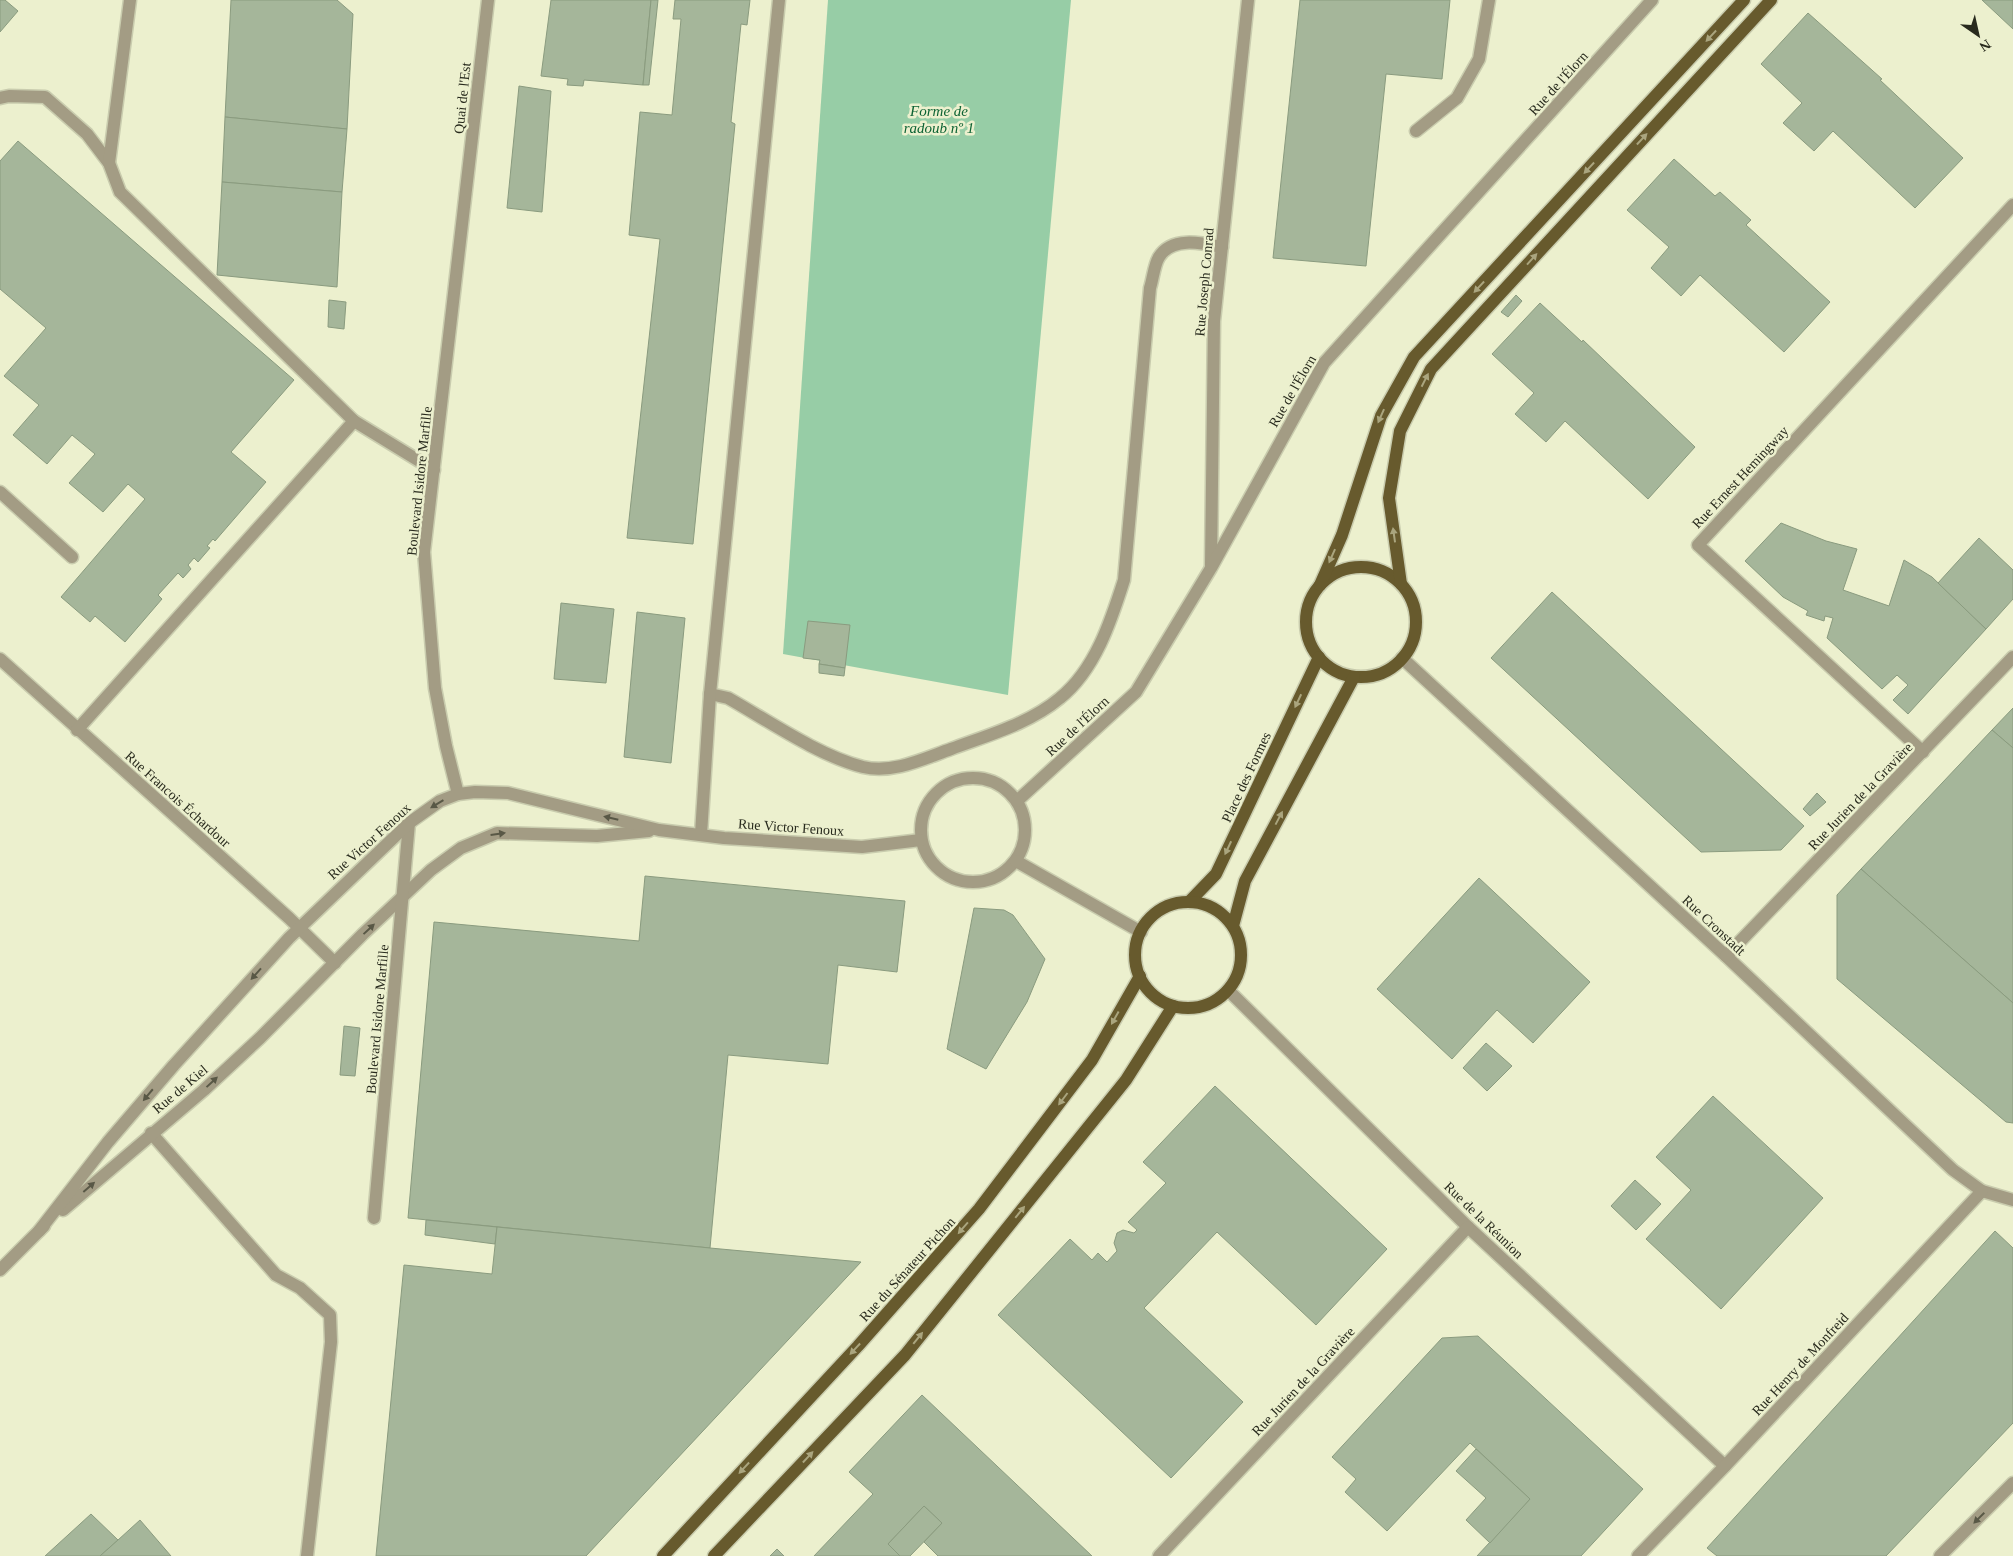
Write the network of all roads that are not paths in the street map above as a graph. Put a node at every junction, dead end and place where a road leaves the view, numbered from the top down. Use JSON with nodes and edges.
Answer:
{"nodes":[{"id":1,"x":130,"y":0,"type":"edge"},
{"id":2,"x":488,"y":0,"type":"edge"},
{"id":3,"x":779,"y":0,"type":"edge"},
{"id":4,"x":1248,"y":0,"type":"edge"},
{"id":5,"x":1489,"y":0,"type":"edge"},
{"id":6,"x":1652,"y":0,"type":"edge"},
{"id":7,"x":1744,"y":0,"type":"edge"},
{"id":8,"x":1771,"y":0,"type":"edge"},
{"id":9,"x":0,"y":98,"type":"edge"},
{"id":10,"x":1416,"y":131,"type":"dead end"},
{"id":11,"x":109,"y":163,"type":"junction"},
{"id":12,"x":466,"y":200,"type":"joint"},
{"id":13,"x":2013,"y":205,"type":"edge"},
{"id":14,"x":1222,"y":247,"type":"junction"},
{"id":15,"x":354,"y":421,"type":"junction"},
{"id":16,"x":434,"y":470,"type":"junction"},
{"id":17,"x":0,"y":492,"type":"edge"},
{"id":18,"x":72,"y":557,"type":"dead end"},
{"id":19,"x":1210,"y":568,"type":"junction"},
{"id":20,"x":1401,"y":584,"type":"junction"},
{"id":21,"x":1320,"y":585,"type":"junction"},
{"id":22,"x":1318,"y":657,"type":"junction"},
{"id":23,"x":2013,"y":657,"type":"edge"},
{"id":24,"x":1402,"y":658,"type":"junction"},
{"id":25,"x":0,"y":659,"type":"edge"},
{"id":26,"x":1354,"y":677,"type":"junction"},
{"id":27,"x":710,"y":694,"type":"junction"},
{"id":28,"x":77,"y":730,"type":"junction"},
{"id":29,"x":1923,"y":752,"type":"junction"},
{"id":30,"x":458,"y":794,"type":"junction"},
{"id":31,"x":1017,"y":801,"type":"junction"},
{"id":32,"x":409,"y":823,"type":"junction"},
{"id":33,"x":659,"y":830,"type":"junction"},
{"id":34,"x":701,"y":834,"type":"junction"},
{"id":35,"x":921,"y":840,"type":"junction"},
{"id":36,"x":1016,"y":861,"type":"junction"},
{"id":37,"x":403,"y":896,"type":"junction"},
{"id":38,"x":1189,"y":902,"type":"junction"},
{"id":39,"x":1233,"y":926,"type":"junction"},
{"id":40,"x":299,"y":928,"type":"junction"},
{"id":41,"x":1141,"y":932,"type":"junction"},
{"id":42,"x":289,"y":938,"type":"joint"},
{"id":43,"x":1726,"y":956,"type":"junction"},
{"id":44,"x":335,"y":963,"type":"junction"},
{"id":45,"x":1140,"y":976,"type":"junction"},
{"id":46,"x":1228,"y":990,"type":"junction"},
{"id":47,"x":1173,"y":1006,"type":"junction"},
{"id":48,"x":151,"y":1133,"type":"junction"},
{"id":49,"x":1982,"y":1191,"type":"junction"},
{"id":50,"x":2013,"y":1200,"type":"edge"},
{"id":51,"x":374,"y":1218,"type":"dead end"},
{"id":52,"x":1468,"y":1227,"type":"junction"},
{"id":53,"x":39,"y":1231,"type":"junction"},
{"id":54,"x":0,"y":1270,"type":"edge"},
{"id":55,"x":1725,"y":1466,"type":"junction"},
{"id":56,"x":2013,"y":1483,"type":"edge"},
{"id":57,"x":307,"y":1556,"type":"edge"},
{"id":58,"x":663,"y":1556,"type":"edge"},
{"id":59,"x":714,"y":1556,"type":"edge"},
{"id":60,"x":1159,"y":1556,"type":"edge"},
{"id":61,"x":1638,"y":1556,"type":"edge"},
{"id":62,"x":1940,"y":1556,"type":"edge"}],
"edges":[{"from":1,"to":11,"type":"street"},
{"from":2,"to":12,"type":"street","name":"Quai de l'Est"},
{"from":3,"to":27,"type":"street"},
{"from":4,"to":14,"type":"street","name":"Rue Joseph Conrad"},
{"from":5,"to":10,"type":"street"},
{"from":6,"to":19,"type":"street","name":"Rue de l'Élorn"},
{"from":7,"to":21,"type":"main road","one_way":true},
{"from":20,"to":8,"type":"main road","one_way":true},
{"from":9,"to":11,"type":"street"},
{"from":11,"to":15,"type":"street"},
{"from":12,"to":16,"type":"street","name":"Boulevard Isidore Marfille"},
{"from":13,"to":29,"type":"street","name":"Rue Ernest Hemingway"},
{"from":14,"to":19,"type":"street","name":"Rue Joseph Conrad"},
{"from":14,"to":27,"type":"street"},
{"from":15,"to":16,"type":"street"},
{"from":15,"to":28,"type":"street"},
{"from":16,"to":30,"type":"street","name":"Boulevard Isidore Marfille"},
{"from":17,"to":18,"type":"street"},
{"from":19,"to":31,"type":"street","name":"Rue de l'Élorn"},
{"from":20,"to":21,"type":"main road"},
{"from":20,"to":24,"type":"main road"},
{"from":21,"to":22,"type":"main road"},
{"from":22,"to":26,"type":"main road"},
{"from":22,"to":38,"type":"main road","name":"Place des Formes","one_way":true},
{"from":23,"to":29,"type":"street","name":"Rue Jurien de la Gravière"},
{"from":24,"to":26,"type":"main road"},
{"from":24,"to":43,"type":"street","name":"Rue Cronstadt"},
{"from":25,"to":28,"type":"street","name":"Rue Francois Échardour"},
{"from":39,"to":26,"type":"main road","one_way":true},
{"from":27,"to":34,"type":"street"},
{"from":28,"to":40,"type":"street","name":"Rue Francois Échardour"},
{"from":29,"to":43,"type":"street","name":"Rue Jurien de la Gravière"},
{"from":30,"to":32,"type":"street","name":"Rue Victor Fenoux","one_way":true},
{"from":33,"to":30,"type":"street","name":"Rue Victor Fenoux","one_way":true},
{"from":31,"to":35,"type":"street"},
{"from":31,"to":36,"type":"street"},
{"from":32,"to":37,"type":"street","name":"Boulevard Isidore Marfille"},
{"from":32,"to":40,"type":"street","name":"Rue Victor Fenoux"},
{"from":33,"to":34,"type":"street","name":"Rue Victor Fenoux"},
{"from":37,"to":33,"type":"street","name":"Rue Victor Fenoux","one_way":true},
{"from":34,"to":35,"type":"street","name":"Rue Victor Fenoux"},
{"from":35,"to":36,"type":"street"},
{"from":36,"to":41,"type":"street"},
{"from":44,"to":37,"type":"street","name":"Rue Victor Fenoux","one_way":true},
{"from":37,"to":51,"type":"street","name":"Boulevard Isidore Marfille"},
{"from":38,"to":39,"type":"main road"},
{"from":38,"to":41,"type":"main road"},
{"from":39,"to":46,"type":"main road"},
{"from":40,"to":42,"type":"street","name":"Rue Victor Fenoux"},
{"from":40,"to":44,"type":"street","name":"Rue Francois Échardour"},
{"from":41,"to":45,"type":"main road"},
{"from":42,"to":53,"type":"street","name":"Rue de Kiel","one_way":true},
{"from":43,"to":49,"type":"street","name":"Rue Cronstadt"},
{"from":48,"to":44,"type":"street","name":"Rue de Kiel","one_way":true},
{"from":45,"to":47,"type":"main road"},
{"from":45,"to":58,"type":"main road","name":"Rue du Sénateur Pichon","one_way":true},
{"from":46,"to":47,"type":"main road"},
{"from":46,"to":52,"type":"street","name":"Rue de la Réunion"},
{"from":59,"to":47,"type":"main road","one_way":true},
{"from":53,"to":48,"type":"street","name":"Rue de Kiel","one_way":true},
{"from":48,"to":57,"type":"street"},
{"from":49,"to":50,"type":"street","name":"Rue Cronstadt"},
{"from":49,"to":55,"type":"street","name":"Rue Henry de Monfreid"},
{"from":52,"to":55,"type":"street","name":"Rue de la Réunion"},
{"from":52,"to":60,"type":"street","name":"Rue Jurien de la Gravière"},
{"from":53,"to":54,"type":"street","name":"Rue de Kiel"},
{"from":55,"to":61,"type":"street","name":"Rue Henry de Monfreid"},
{"from":56,"to":62,"type":"street","one_way":true}]}
